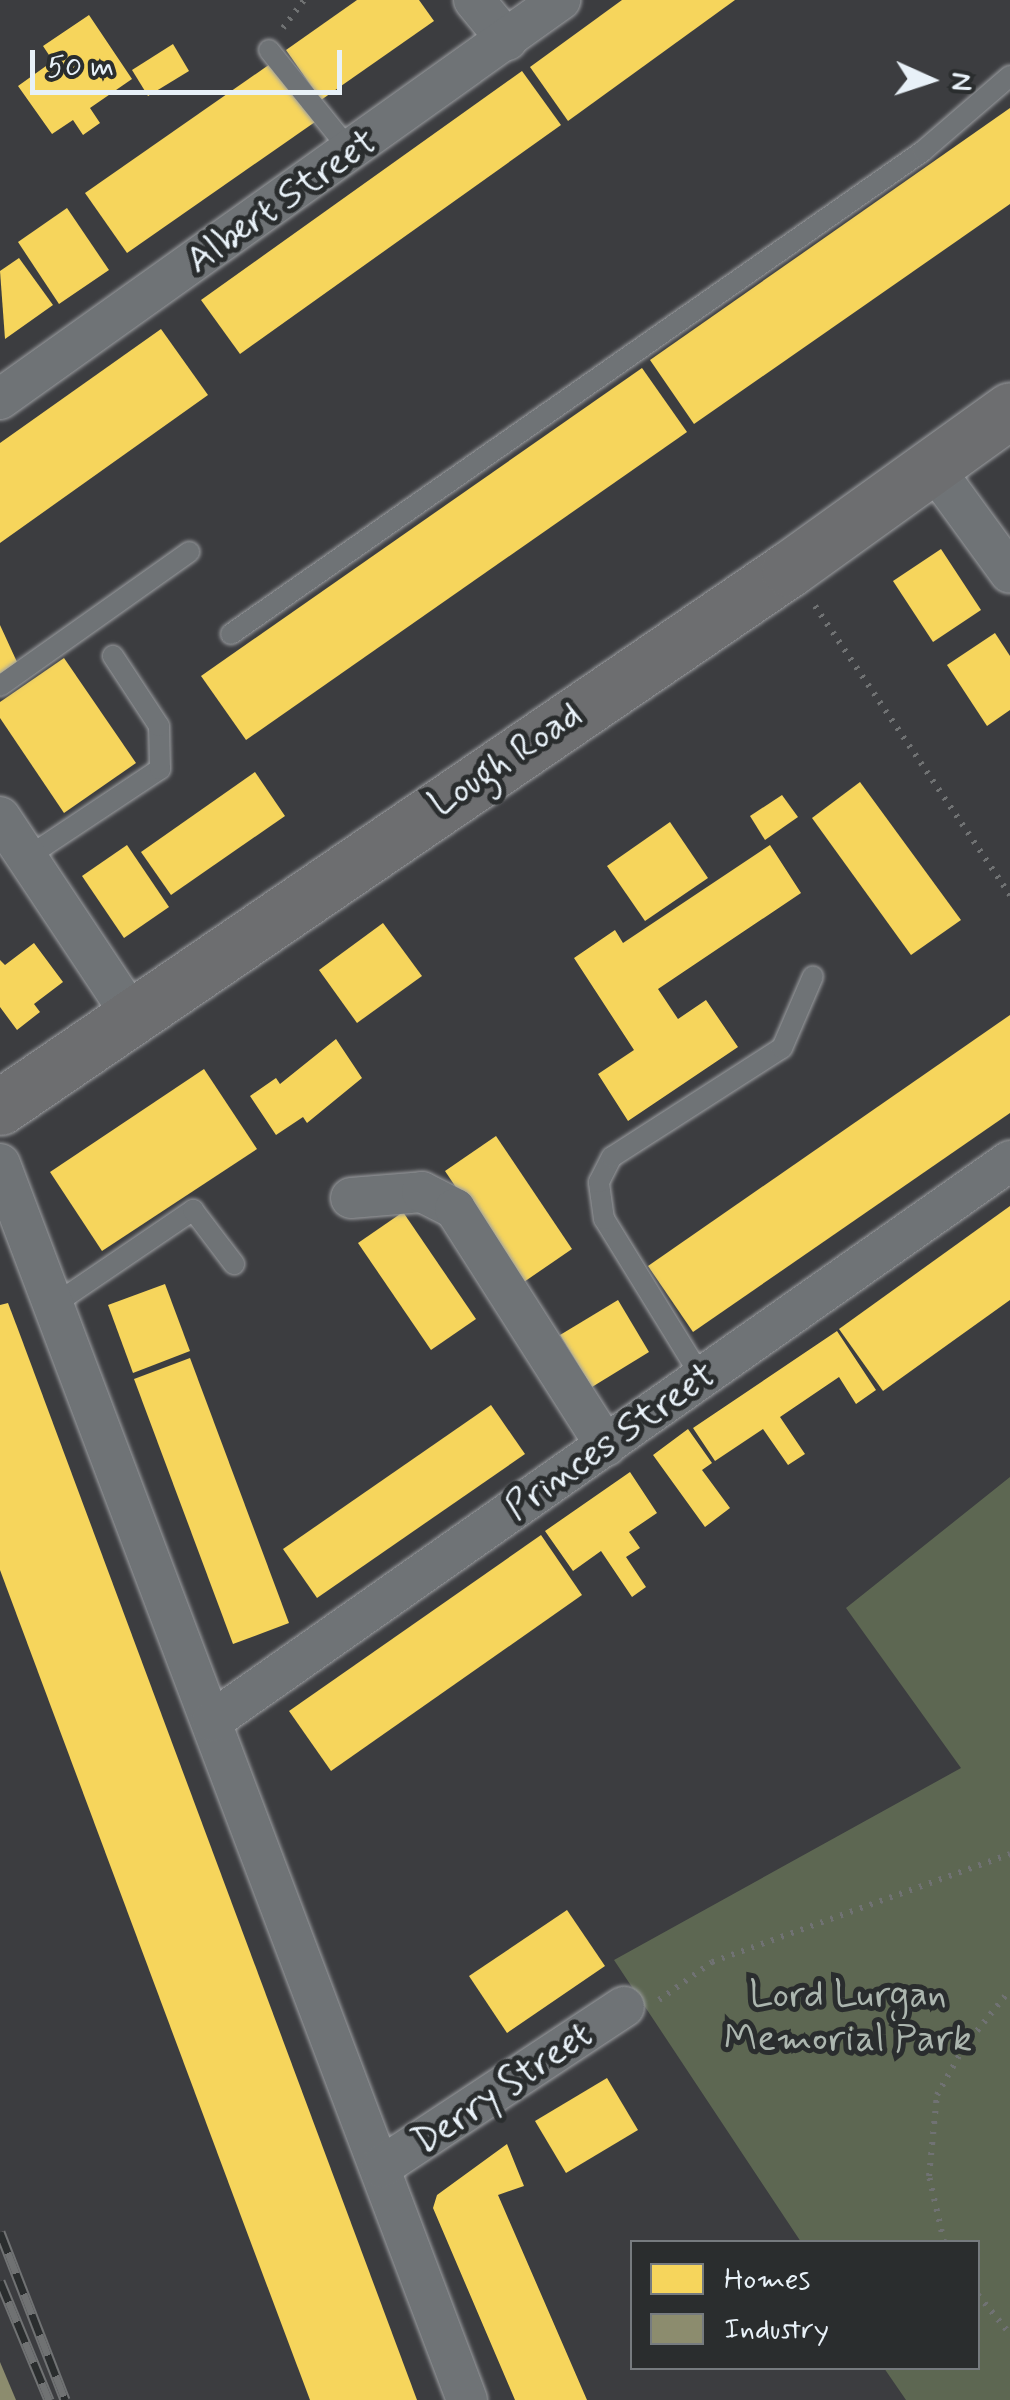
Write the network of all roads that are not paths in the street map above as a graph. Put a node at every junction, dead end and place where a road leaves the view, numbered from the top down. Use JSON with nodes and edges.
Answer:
{"nodes":[{"id":1,"x":474,"y":0,"type":"edge"},
{"id":2,"x":560,"y":0,"type":"edge"},
{"id":3,"x":506,"y":40,"type":"junction"},
{"id":4,"x":270,"y":50,"type":"dead end"},
{"id":5,"x":1010,"y":76,"type":"edge"},
{"id":6,"x":352,"y":154,"type":"junction"},
{"id":7,"x":0,"y":399,"type":"edge"},
{"id":8,"x":1010,"y":410,"type":"edge"},
{"id":9,"x":932,"y":466,"type":"junction"},
{"id":10,"x":190,"y":552,"type":"dead end"},
{"id":11,"x":1010,"y":572,"type":"edge"},
{"id":12,"x":231,"y":634,"type":"dead end"},
{"id":13,"x":113,"y":656,"type":"dead end"},
{"id":14,"x":0,"y":686,"type":"edge"},
{"id":15,"x":0,"y":817,"type":"edge"},
{"id":16,"x":26,"y":858,"type":"junction"},
{"id":17,"x":813,"y":976,"type":"dead end"},
{"id":18,"x":130,"y":1013,"type":"junction"},
{"id":19,"x":0,"y":1107,"type":"edge"},
{"id":20,"x":1010,"y":1161,"type":"edge"},
{"id":21,"x":0,"y":1164,"type":"edge"},
{"id":22,"x":351,"y":1198,"type":"dead end"},
{"id":23,"x":234,"y":1264,"type":"dead end"},
{"id":24,"x":52,"y":1306,"type":"junction"},
{"id":25,"x":702,"y":1378,"type":"junction"},
{"id":26,"x":606,"y":1446,"type":"junction"},
{"id":27,"x":212,"y":1721,"type":"junction"},
{"id":28,"x":624,"y":2007,"type":"road end"},
{"id":29,"x":381,"y":2167,"type":"junction"},
{"id":30,"x":467,"y":2400,"type":"edge"}],
"edges":[{"from":1,"to":3,"type":"street"},
{"from":2,"to":3,"type":"street","name":"Albert Street"},
{"from":3,"to":6,"type":"street","name":"Albert Street"},
{"from":4,"to":6,"type":"lane"},
{"from":5,"to":12,"type":"lane"},
{"from":6,"to":7,"type":"street","name":"Albert Street"},
{"from":8,"to":9,"type":"main road","name":"Lough Road"},
{"from":9,"to":11,"type":"street"},
{"from":9,"to":18,"type":"main road","name":"Lough Road"},
{"from":10,"to":14,"type":"lane"},
{"from":13,"to":16,"type":"lane"},
{"from":15,"to":16,"type":"street"},
{"from":16,"to":18,"type":"street"},
{"from":17,"to":25,"type":"lane"},
{"from":18,"to":19,"type":"main road","name":"Lough Road"},
{"from":20,"to":25,"type":"street","name":"Princes Street"},
{"from":21,"to":24,"type":"street"},
{"from":22,"to":26,"type":"street"},
{"from":23,"to":24,"type":"lane"},
{"from":24,"to":27,"type":"street"},
{"from":25,"to":26,"type":"street","name":"Princes Street"},
{"from":26,"to":27,"type":"street","name":"Princes Street"},
{"from":27,"to":29,"type":"street"},
{"from":28,"to":29,"type":"street","name":"Derry Street"},
{"from":29,"to":30,"type":"street"}]}
